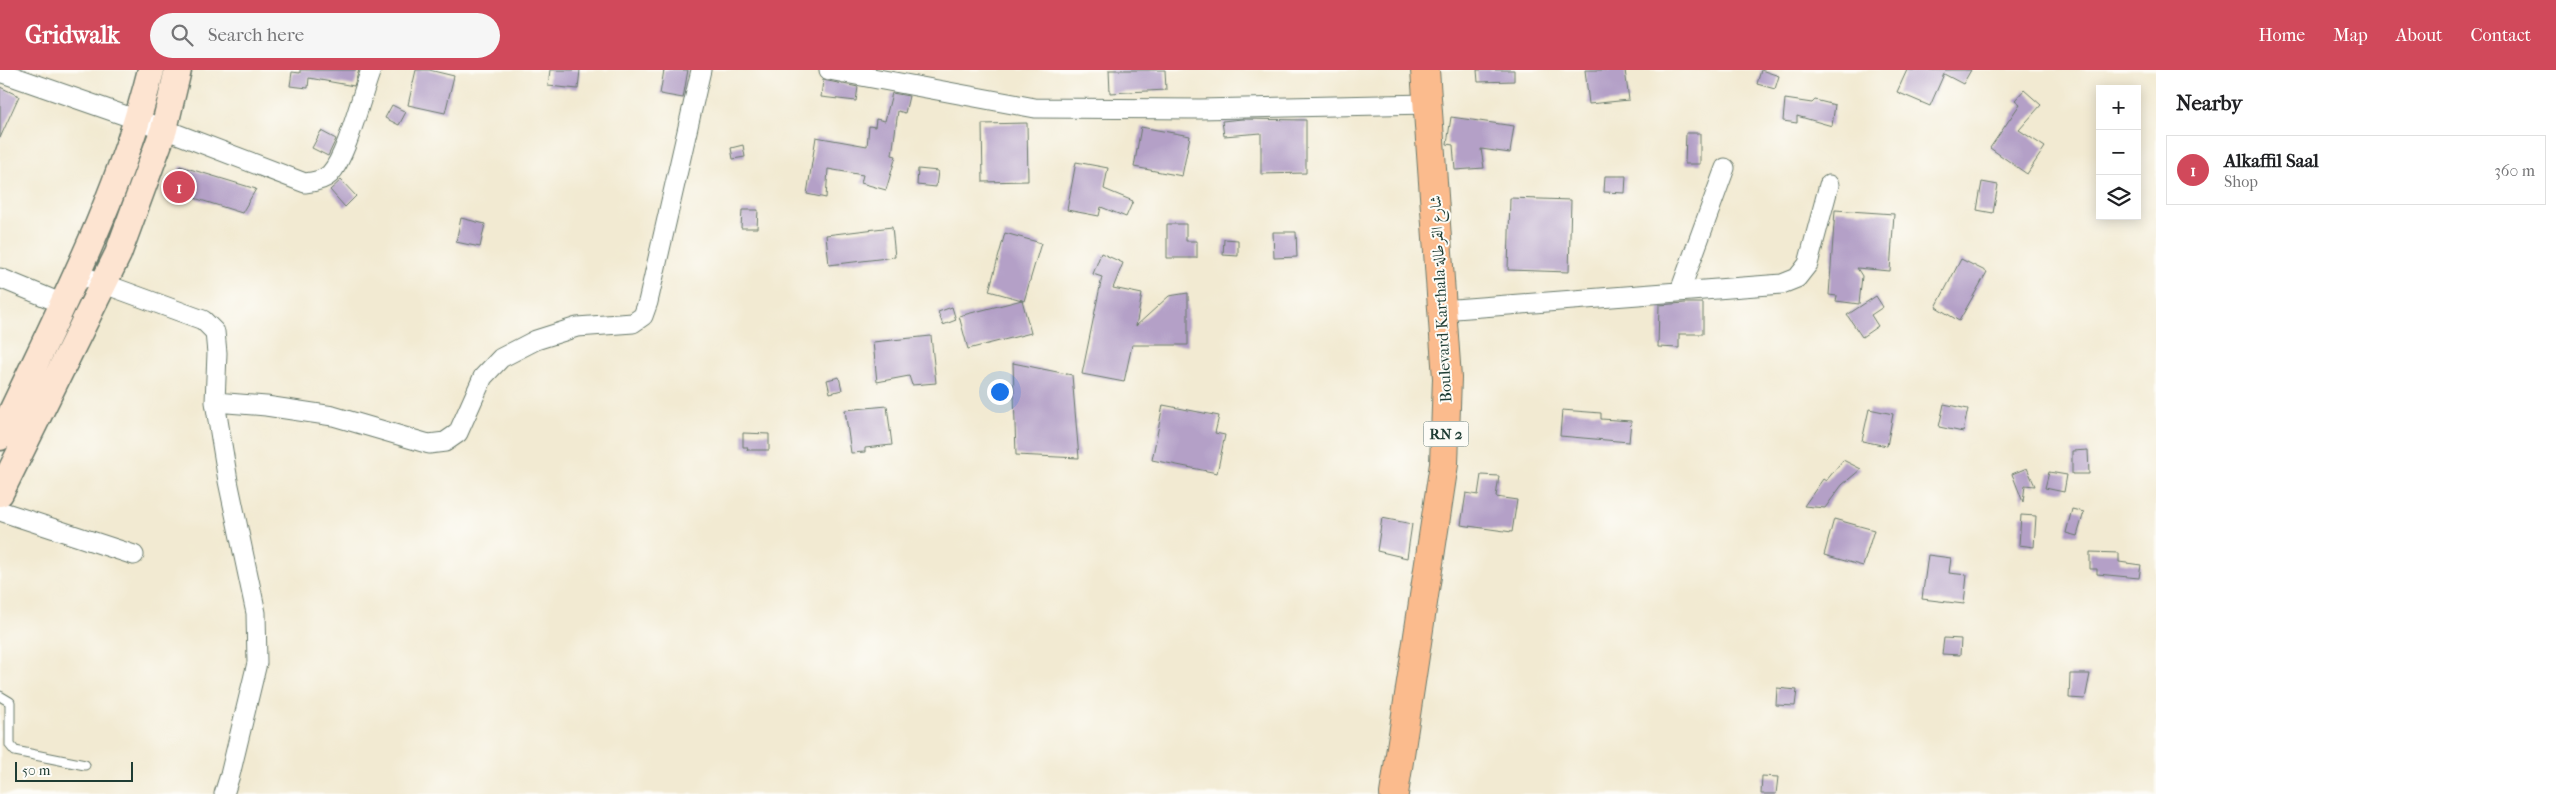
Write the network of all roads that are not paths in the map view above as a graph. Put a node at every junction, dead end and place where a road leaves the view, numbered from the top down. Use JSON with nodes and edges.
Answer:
{"nodes":[{"id":1,"x":151,"y":70,"type":"edge"},
{"id":2,"x":178,"y":70,"type":"edge"},
{"id":3,"x":371,"y":70,"type":"edge"},
{"id":4,"x":701,"y":70,"type":"edge"},
{"id":5,"x":829,"y":70,"type":"edge"},
{"id":6,"x":1425,"y":70,"type":"edge"},
{"id":7,"x":0,"y":72,"type":"edge"},
{"id":8,"x":894,"y":77,"type":"edge"},
{"id":9,"x":1428,"y":104,"type":"junction"},
{"id":10,"x":138,"y":121,"type":"junction"},
{"id":11,"x":164,"y":129,"type":"junction"},
{"id":12,"x":1725,"y":168,"type":"dead end"},
{"id":13,"x":1829,"y":186,"type":"dead end"},
{"id":14,"x":77,"y":274,"type":"junction"},
{"id":15,"x":0,"y":278,"type":"edge"},
{"id":16,"x":104,"y":285,"type":"junction"},
{"id":17,"x":1680,"y":291,"type":"junction"},
{"id":18,"x":63,"y":304,"type":"junction"},
{"id":19,"x":1442,"y":310,"type":"junction"},
{"id":20,"x":215,"y":402,"type":"junction"},
{"id":21,"x":0,"y":437,"type":"edge"},
{"id":22,"x":0,"y":493,"type":"edge"},
{"id":23,"x":0,"y":511,"type":"edge"},
{"id":24,"x":134,"y":554,"type":"dead end"},
{"id":25,"x":0,"y":696,"type":"edge"},
{"id":26,"x":85,"y":765,"type":"dead end"},
{"id":27,"x":224,"y":794,"type":"edge"},
{"id":28,"x":1394,"y":794,"type":"edge"}],
"edges":[{"from":1,"to":10,"type":"main road"},
{"from":2,"to":11,"type":"main road"},
{"from":3,"to":11,"type":"street"},
{"from":4,"to":20,"type":"street"},
{"from":5,"to":8,"type":"street"},
{"from":6,"to":9,"type":"main road","name":"Boulevard Karthala شارع القرطالة","number":"RN 2"},
{"from":7,"to":10,"type":"street"},
{"from":8,"to":9,"type":"street"},
{"from":9,"to":19,"type":"main road","name":"Boulevard Karthala شارع القرطالة","number":"RN 2"},
{"from":10,"to":11,"type":"street"},
{"from":10,"to":14,"type":"main road"},
{"from":11,"to":16,"type":"main road"},
{"from":12,"to":17,"type":"street"},
{"from":13,"to":17,"type":"street"},
{"from":14,"to":16,"type":"street"},
{"from":14,"to":18,"type":"main road"},
{"from":15,"to":18,"type":"street"},
{"from":16,"to":20,"type":"street"},
{"from":16,"to":22,"type":"main road"},
{"from":17,"to":19,"type":"street"},
{"from":18,"to":21,"type":"main road"},
{"from":19,"to":28,"type":"main road","name":"Boulevard Karthala شارع القرطالة","number":"RN 2"},
{"from":20,"to":27,"type":"street"},
{"from":23,"to":24,"type":"street"},
{"from":25,"to":26,"type":"lane"}]}
